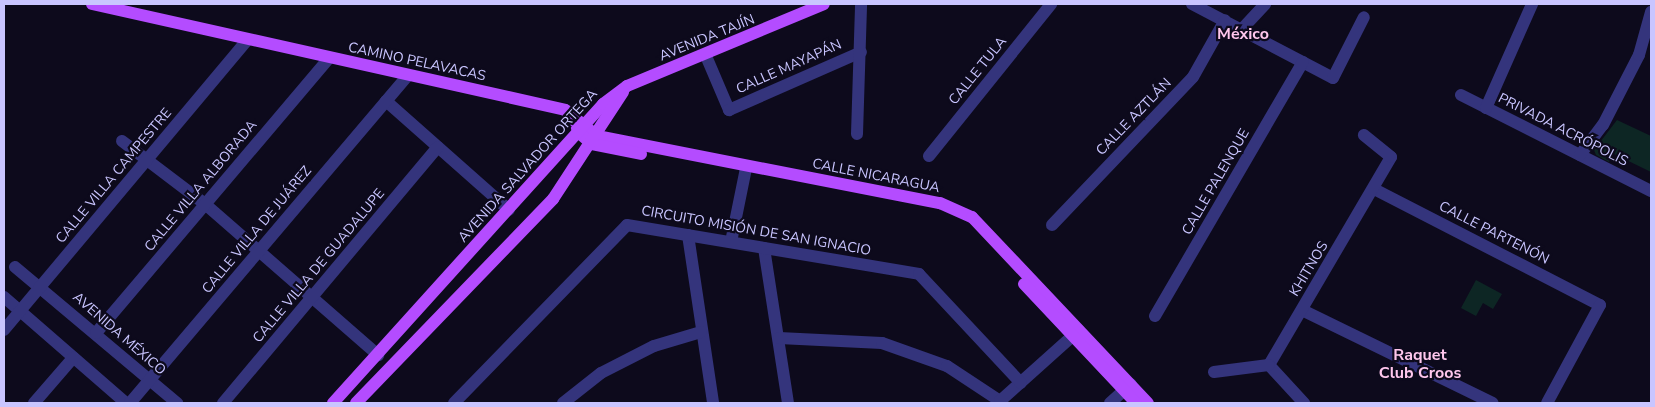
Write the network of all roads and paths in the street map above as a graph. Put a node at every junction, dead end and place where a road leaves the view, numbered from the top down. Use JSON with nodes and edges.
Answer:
{"nodes":[{"id":1,"x":92,"y":4,"type":"edge"},
{"id":2,"x":824,"y":4,"type":"edge"},
{"id":3,"x":861,"y":4,"type":"edge"},
{"id":4,"x":1051,"y":4,"type":"edge"},
{"id":5,"x":1192,"y":4,"type":"edge"},
{"id":6,"x":1265,"y":4,"type":"edge"},
{"id":7,"x":1532,"y":4,"type":"edge"},
{"id":8,"x":1651,"y":12,"type":"edge"},
{"id":9,"x":1364,"y":17,"type":"dead end"},
{"id":10,"x":1225,"y":20,"type":"junction"},
{"id":11,"x":1242,"y":29,"type":"junction"},
{"id":12,"x":247,"y":40,"type":"junction"},
{"id":13,"x":861,"y":52,"type":"junction"},
{"id":14,"x":706,"y":56,"type":"junction"},
{"id":15,"x":329,"y":58,"type":"junction"},
{"id":16,"x":1303,"y":62,"type":"junction"},
{"id":17,"x":407,"y":76,"type":"junction"},
{"id":18,"x":627,"y":86,"type":"junction"},
{"id":19,"x":1460,"y":95,"type":"dead end"},
{"id":20,"x":386,"y":101,"type":"junction"},
{"id":21,"x":1486,"y":108,"type":"junction"},
{"id":22,"x":579,"y":127,"type":"junction"},
{"id":23,"x":857,"y":134,"type":"dead end"},
{"id":24,"x":1364,"y":136,"type":"dead end"},
{"id":25,"x":594,"y":140,"type":"junction"},
{"id":26,"x":122,"y":141,"type":"dead end"},
{"id":27,"x":438,"y":147,"type":"junction"},
{"id":28,"x":1580,"y":155,"type":"junction"},
{"id":29,"x":929,"y":156,"type":"dead end"},
{"id":30,"x":149,"y":158,"type":"junction"},
{"id":31,"x":746,"y":171,"type":"junction"},
{"id":32,"x":1374,"y":189,"type":"junction"},
{"id":33,"x":1651,"y":191,"type":"edge"},
{"id":34,"x":205,"y":204,"type":"junction"},
{"id":35,"x":509,"y":210,"type":"junction"},
{"id":36,"x":1052,"y":225,"type":"dead end"},
{"id":37,"x":688,"y":235,"type":"junction"},
{"id":38,"x":731,"y":242,"type":"junction"},
{"id":39,"x":764,"y":248,"type":"junction"},
{"id":40,"x":259,"y":251,"type":"junction"},
{"id":41,"x":15,"y":267,"type":"dead end"},
{"id":42,"x":41,"y":288,"type":"junction"},
{"id":43,"x":4,"y":297,"type":"edge"},
{"id":44,"x":312,"y":297,"type":"junction"},
{"id":45,"x":1302,"y":310,"type":"junction"},
{"id":46,"x":20,"y":311,"type":"junction"},
{"id":47,"x":1155,"y":316,"type":"dead end"},
{"id":48,"x":4,"y":330,"type":"edge"},
{"id":49,"x":701,"y":332,"type":"junction"},
{"id":50,"x":96,"y":333,"type":"junction"},
{"id":51,"x":1075,"y":333,"type":"junction"},
{"id":52,"x":779,"y":338,"type":"junction"},
{"id":53,"x":378,"y":354,"type":"junction"},
{"id":54,"x":73,"y":358,"type":"junction"},
{"id":55,"x":1269,"y":365,"type":"junction"},
{"id":56,"x":1214,"y":372,"type":"dead end"},
{"id":57,"x":149,"y":380,"type":"junction"},
{"id":58,"x":1021,"y":384,"type":"junction"},
{"id":59,"x":1127,"y":387,"type":"junction"},
{"id":60,"x":34,"y":403,"type":"edge"},
{"id":61,"x":126,"y":403,"type":"edge"},
{"id":62,"x":130,"y":403,"type":"edge"},
{"id":63,"x":177,"y":403,"type":"edge"},
{"id":64,"x":223,"y":403,"type":"edge"},
{"id":65,"x":333,"y":403,"type":"edge"},
{"id":66,"x":356,"y":403,"type":"edge"},
{"id":67,"x":454,"y":403,"type":"edge"},
{"id":68,"x":563,"y":403,"type":"edge"},
{"id":69,"x":713,"y":403,"type":"edge"},
{"id":70,"x":788,"y":403,"type":"edge"},
{"id":71,"x":1110,"y":403,"type":"edge"},
{"id":72,"x":1136,"y":403,"type":"edge"},
{"id":73,"x":1148,"y":403,"type":"edge"},
{"id":74,"x":1304,"y":403,"type":"edge"},
{"id":75,"x":1493,"y":403,"type":"edge"},
{"id":76,"x":1547,"y":403,"type":"edge"}],
"edges":[{"from":1,"to":12,"type":"main road","name":"CAMINO PELAVACAS"},
{"from":2,"to":14,"type":"main road","name":"AVENIDA TAJÍN"},
{"from":3,"to":13,"type":"street"},
{"from":4,"to":29,"type":"street","name":"CALLE TULA"},
{"from":5,"to":10,"type":"street"},
{"from":6,"to":11,"type":"street"},
{"from":7,"to":21,"type":"street"},
{"from":8,"to":28,"type":"street"},
{"from":9,"to":16,"type":"street"},
{"from":10,"to":11,"type":"street"},
{"from":10,"to":36,"type":"street","name":"CALLE AZTLÁN"},
{"from":11,"to":16,"type":"street"},
{"from":12,"to":15,"type":"main road","name":"CAMINO PELAVACAS"},
{"from":12,"to":30,"type":"street","name":"CALLE VILLA CAMPESTRE"},
{"from":13,"to":14,"type":"street","name":"CALLE MAYAPÁN"},
{"from":13,"to":23,"type":"street"},
{"from":14,"to":18,"type":"main road","name":"AVENIDA TAJÍN"},
{"from":15,"to":17,"type":"main road","name":"CAMINO PELAVACAS"},
{"from":15,"to":34,"type":"street","name":"CALLE VILLA ALBORADA"},
{"from":16,"to":47,"type":"street","name":"CALLE PALENQUE"},
{"from":17,"to":20,"type":"street","name":"CALLE VILLA DE JUÁREZ"},
{"from":17,"to":22,"type":"main road","name":"CAMINO PELAVACAS"},
{"from":18,"to":22,"type":"main road","name":"AVENIDA SALVADOR ORTEGA"},
{"from":18,"to":25,"type":"main road","name":"AVENIDA SALVADOR ORTEGA"},
{"from":19,"to":21,"type":"street","name":"PRIVADA ACRÓPOLIS"},
{"from":20,"to":27,"type":"street"},
{"from":20,"to":40,"type":"street","name":"CALLE VILLA DE JUÁREZ"},
{"from":21,"to":28,"type":"street","name":"PRIVADA ACRÓPOLIS"},
{"from":22,"to":25,"type":"main road","name":"CALLE NICARAGUA"},
{"from":22,"to":35,"type":"main road","name":"AVENIDA SALVADOR ORTEGA"},
{"from":24,"to":32,"type":"street","name":"KHITNOS"},
{"from":25,"to":31,"type":"main road","name":"CALLE NICARAGUA"},
{"from":25,"to":66,"type":"main road","name":"AVENIDA SALVADOR ORTEGA"},
{"from":26,"to":30,"type":"street"},
{"from":27,"to":35,"type":"street"},
{"from":27,"to":44,"type":"street","name":"CALLE VILLA DE GUADALUPE"},
{"from":28,"to":33,"type":"street","name":"PRIVADA ACRÓPOLIS"},
{"from":30,"to":34,"type":"street"},
{"from":30,"to":42,"type":"street","name":"CALLE VILLA CAMPESTRE"},
{"from":31,"to":38,"type":"street"},
{"from":31,"to":51,"type":"main road","name":"CALLE NICARAGUA"},
{"from":32,"to":45,"type":"street","name":"KHITNOS"},
{"from":32,"to":76,"type":"street","name":"CALLE PARTENÓN"},
{"from":34,"to":40,"type":"street"},
{"from":34,"to":50,"type":"street","name":"CALLE VILLA ALBORADA"},
{"from":35,"to":53,"type":"main road","name":"AVENIDA SALVADOR ORTEGA"},
{"from":37,"to":38,"type":"street","name":"CIRCUITO MISIÓN DE SAN IGNACIO"},
{"from":37,"to":49,"type":"street"},
{"from":37,"to":67,"type":"street","name":"CIRCUITO MISIÓN DE SAN IGNACIO"},
{"from":38,"to":39,"type":"street","name":"CIRCUITO MISIÓN DE SAN IGNACIO"},
{"from":39,"to":52,"type":"street"},
{"from":39,"to":58,"type":"street","name":"CIRCUITO MISIÓN DE SAN IGNACIO"},
{"from":40,"to":44,"type":"street"},
{"from":40,"to":57,"type":"street","name":"CALLE VILLA DE JUÁREZ"},
{"from":41,"to":42,"type":"street","name":"AVENIDA MÉXICO"},
{"from":42,"to":46,"type":"street","name":"CALLE VILLA CAMPESTRE"},
{"from":42,"to":50,"type":"street","name":"AVENIDA MÉXICO"},
{"from":43,"to":46,"type":"street"},
{"from":44,"to":53,"type":"street"},
{"from":44,"to":64,"type":"street","name":"CALLE VILLA DE GUADALUPE"},
{"from":45,"to":55,"type":"street","name":"KHITNOS"},
{"from":45,"to":75,"type":"street"},
{"from":46,"to":48,"type":"street","name":"CALLE VILLA CAMPESTRE"},
{"from":46,"to":54,"type":"street"},
{"from":49,"to":68,"type":"street"},
{"from":49,"to":69,"type":"street"},
{"from":50,"to":57,"type":"street","name":"AVENIDA MÉXICO"},
{"from":51,"to":58,"type":"street"},
{"from":51,"to":59,"type":"main road","name":"CALLE NICARAGUA"},
{"from":52,"to":58,"type":"street"},
{"from":52,"to":70,"type":"street"},
{"from":53,"to":65,"type":"main road","name":"AVENIDA SALVADOR ORTEGA"},
{"from":54,"to":60,"type":"street"},
{"from":54,"to":61,"type":"street"},
{"from":55,"to":56,"type":"street"},
{"from":55,"to":74,"type":"street"},
{"from":57,"to":62,"type":"street","name":"CALLE VILLA DE JUÁREZ"},
{"from":57,"to":63,"type":"street","name":"AVENIDA MÉXICO"},
{"from":59,"to":71,"type":"street"},
{"from":59,"to":72,"type":"main road","name":"CALLE NICARAGUA"},
{"from":59,"to":73,"type":"main road","name":"CALLE NICARAGUA"}]}
